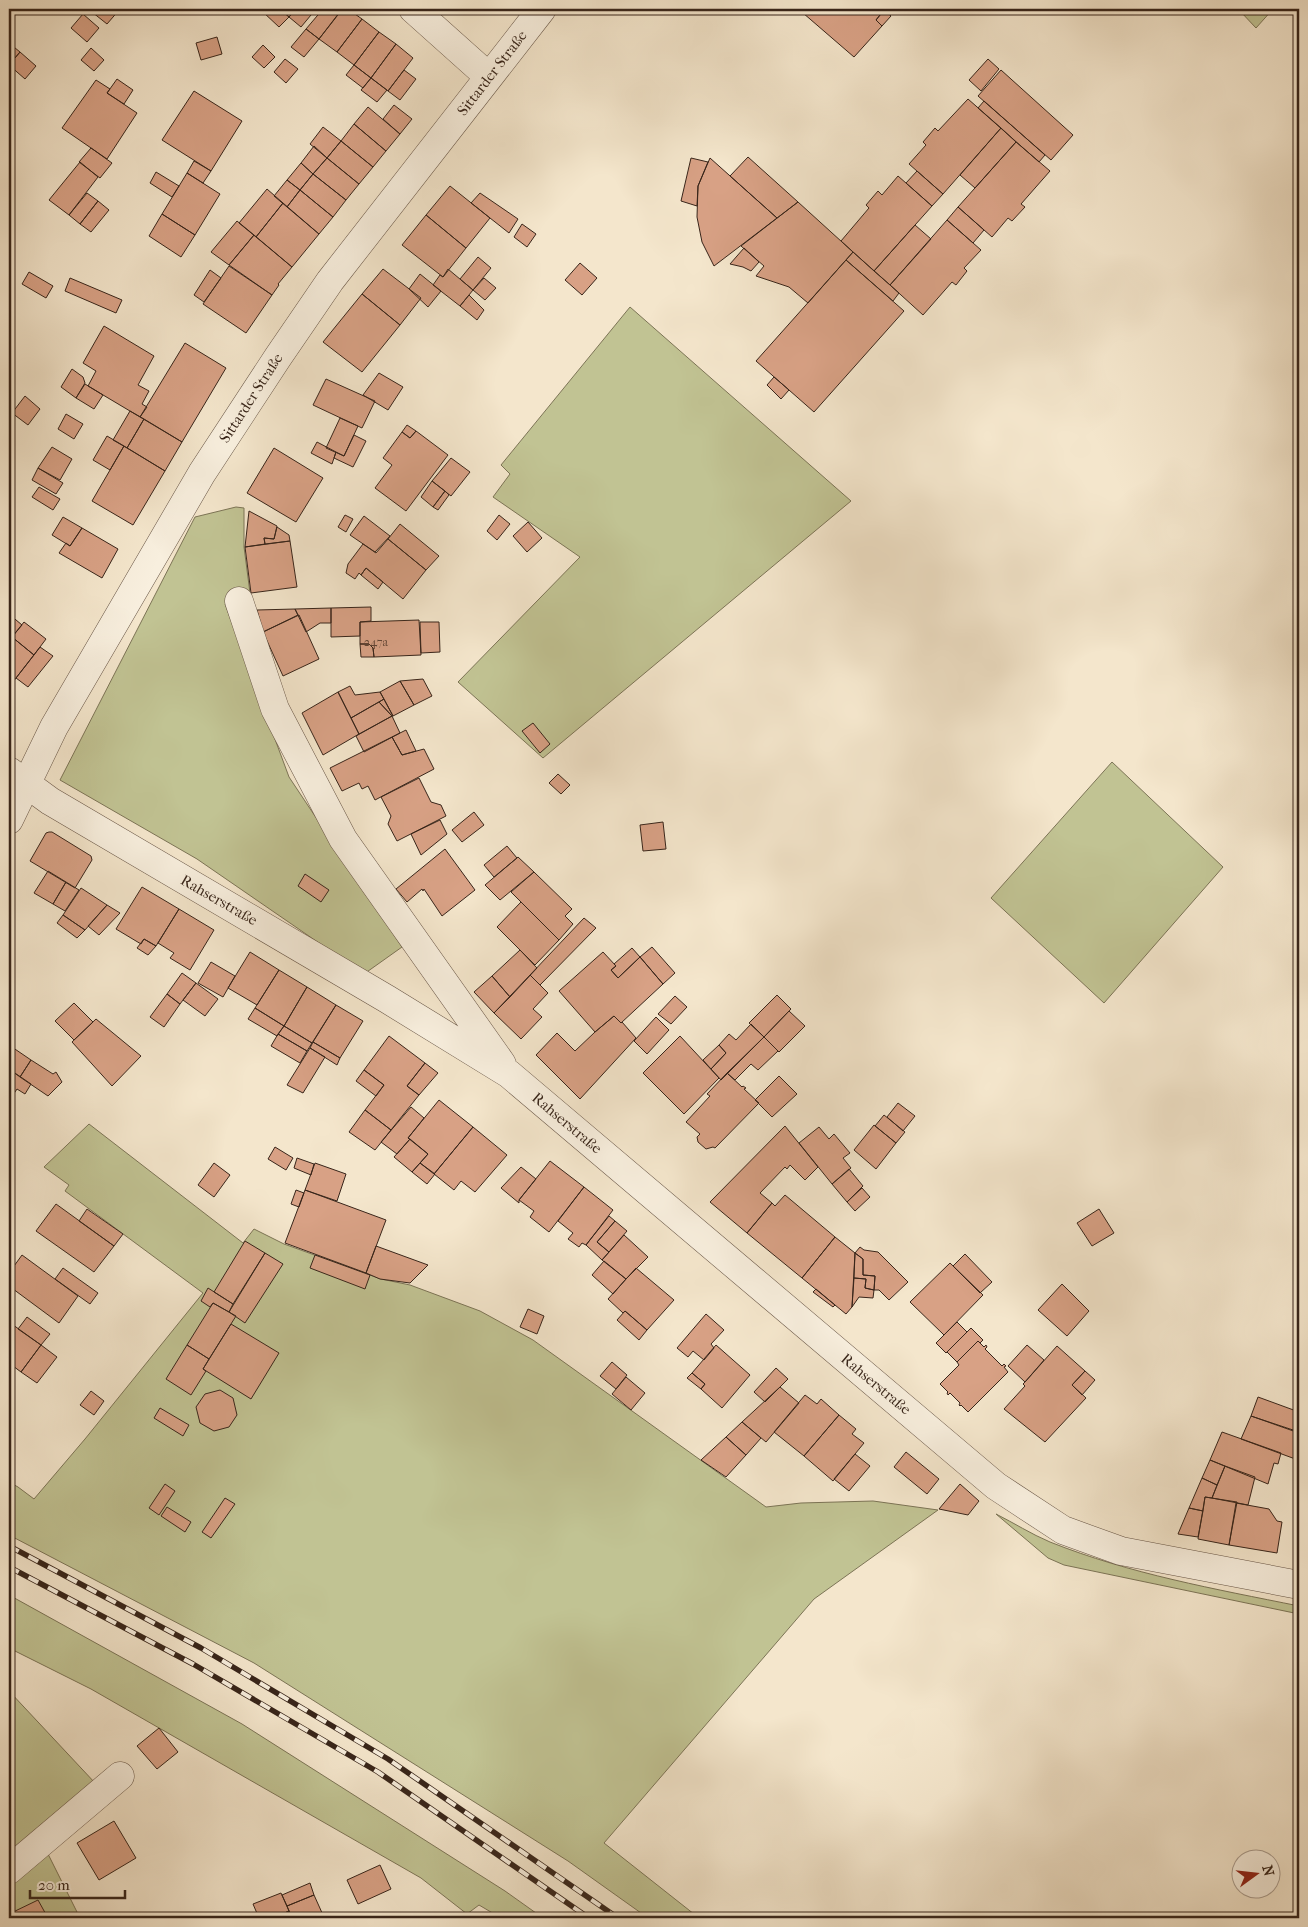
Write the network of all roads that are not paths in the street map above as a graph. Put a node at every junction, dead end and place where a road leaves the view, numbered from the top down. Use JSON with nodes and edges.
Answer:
{"nodes":[{"id":1,"x":413,"y":9,"type":"edge"},
{"id":2,"x":542,"y":9,"type":"edge"},
{"id":3,"x":489,"y":77,"type":"junction"},
{"id":4,"x":239,"y":601,"type":"dead end"},
{"id":5,"x":18,"y":777,"type":"edge"},
{"id":6,"x":9,"y":820,"type":"edge"},
{"id":7,"x":509,"y":1074,"type":"junction"},
{"id":8,"x":1299,"y":1585,"type":"edge"},
{"id":9,"x":120,"y":1776,"type":"dead end"},
{"id":10,"x":9,"y":1870,"type":"edge"}],
"edges":[{"from":1,"to":3,"type":"street"},
{"from":2,"to":3,"type":"street","name":"Sittarder Straße"},
{"from":3,"to":5,"type":"street","name":"Sittarder Straße"},
{"from":4,"to":7,"type":"street","name":"Rahserstraße"},
{"from":5,"to":6,"type":"street","name":"Sittarder Straße"},
{"from":5,"to":7,"type":"street","name":"Rahserstraße"},
{"from":7,"to":8,"type":"street","name":"Rahserstraße"},
{"from":9,"to":10,"type":"street"}]}
